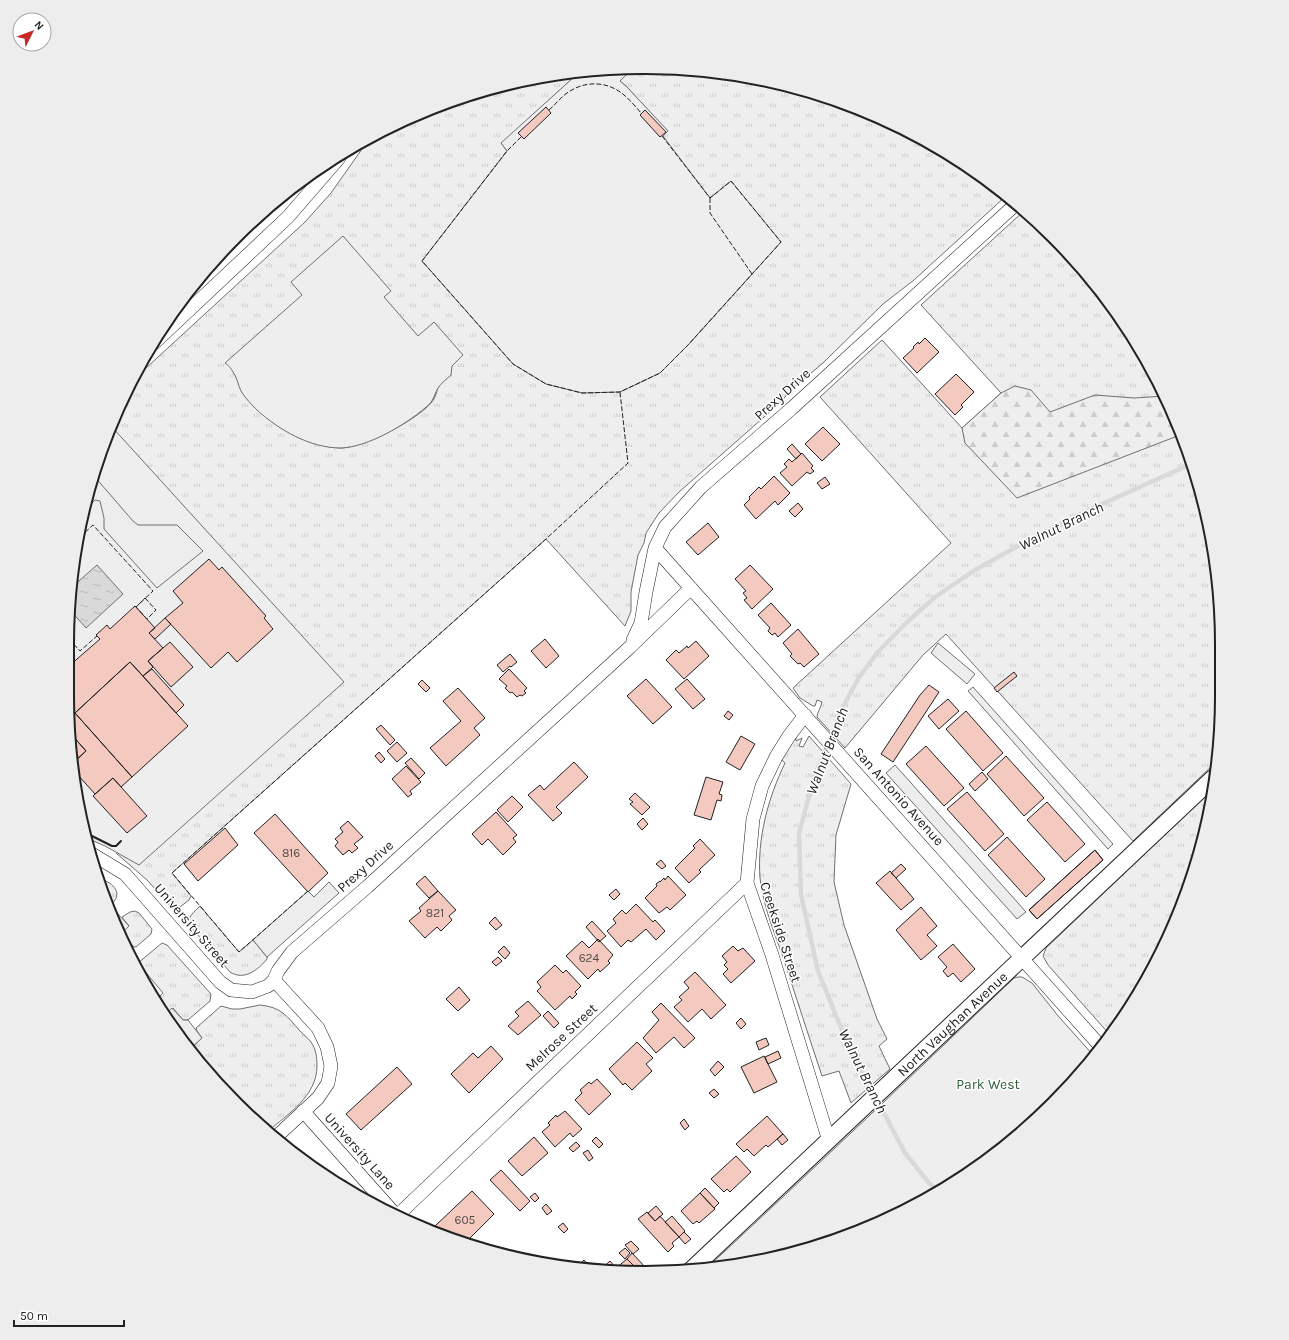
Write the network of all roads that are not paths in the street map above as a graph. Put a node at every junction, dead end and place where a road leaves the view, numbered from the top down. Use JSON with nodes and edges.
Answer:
{"nodes":[{"id":1,"x":329,"y":169,"type":"edge"},
{"id":2,"x":1011,"y":208,"type":"edge"},
{"id":3,"x":170,"y":328,"type":"edge"},
{"id":4,"x":655,"y":548,"type":"junction"},
{"id":5,"x":691,"y":588,"type":"junction"},
{"id":6,"x":630,"y":647,"type":"junction"},
{"id":7,"x":805,"y":716,"type":"junction"},
{"id":8,"x":1208,"y":784,"type":"edge"},
{"id":9,"x":97,"y":857,"type":"edge"},
{"id":10,"x":747,"y":883,"type":"junction"},
{"id":11,"x":1022,"y":958,"type":"junction"},
{"id":12,"x":274,"y":980,"type":"junction"},
{"id":13,"x":1097,"y":1043,"type":"edge"},
{"id":14,"x":303,"y":1111,"type":"junction"},
{"id":15,"x":280,"y":1134,"type":"edge"},
{"id":16,"x":834,"y":1136,"type":"junction"},
{"id":17,"x":386,"y":1204,"type":"edge"},
{"id":18,"x":402,"y":1212,"type":"edge"},
{"id":19,"x":698,"y":1263,"type":"edge"}],
"edges":[{"from":1,"to":3,"type":"street"},
{"from":2,"to":4,"type":"street","name":"Prexy Drive"},
{"from":4,"to":5,"type":"street","name":"San Antonio Avenue"},
{"from":4,"to":6,"type":"street","name":"Prexy Drive"},
{"from":5,"to":6,"type":"street","name":"Prexy Drive"},
{"from":5,"to":7,"type":"street","name":"San Antonio Avenue"},
{"from":6,"to":12,"type":"street","name":"Prexy Drive"},
{"from":7,"to":10,"type":"street","name":"Creekside Street"},
{"from":7,"to":11,"type":"street","name":"San Antonio Avenue"},
{"from":8,"to":11,"type":"street","name":"North Vaughan Avenue"},
{"from":9,"to":12,"type":"street","name":"University Street"},
{"from":10,"to":16,"type":"street","name":"Creekside Street"},
{"from":10,"to":18,"type":"street","name":"Melrose Street"},
{"from":11,"to":13,"type":"street","name":"San Antonio Avenue"},
{"from":11,"to":16,"type":"street","name":"North Vaughan Avenue"},
{"from":12,"to":14,"type":"street"},
{"from":14,"to":15,"type":"street"},
{"from":14,"to":17,"type":"street","name":"University Lane"},
{"from":16,"to":19,"type":"street","name":"North Vaughan Avenue"}]}
